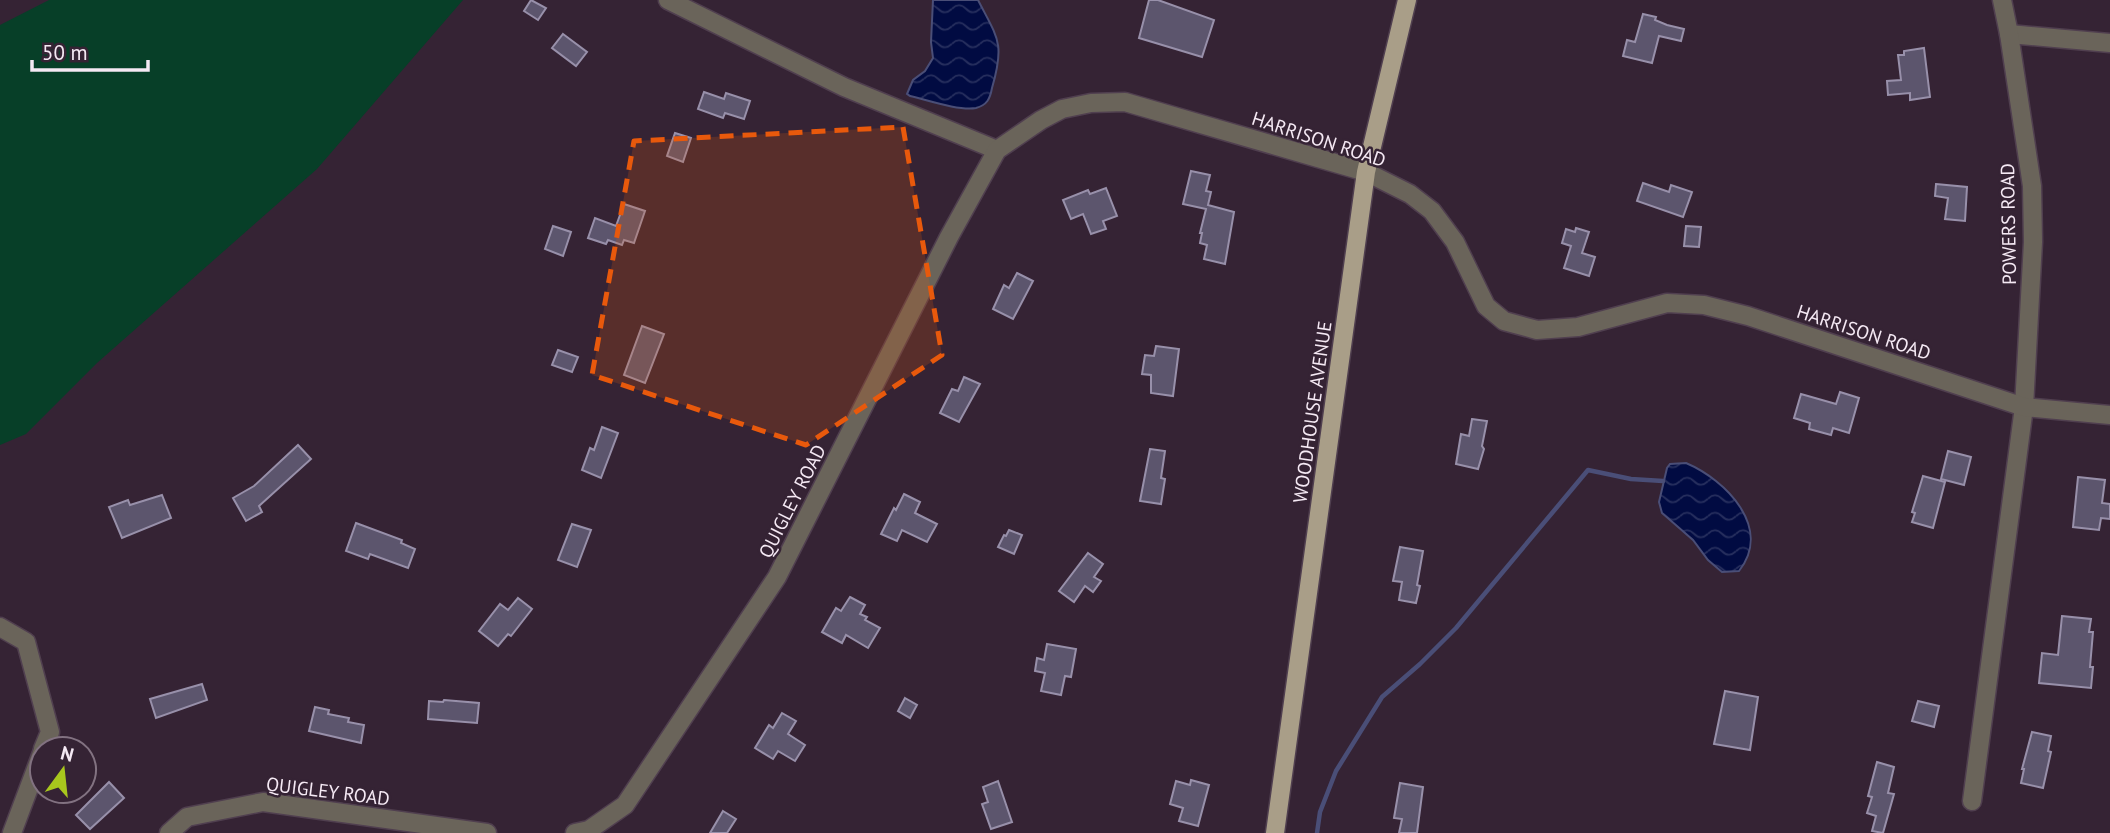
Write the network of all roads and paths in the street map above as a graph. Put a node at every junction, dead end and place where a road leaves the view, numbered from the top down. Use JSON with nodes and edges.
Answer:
{"nodes":[{"id":1,"x":668,"y":0,"type":"edge"},
{"id":2,"x":1407,"y":0,"type":"edge"},
{"id":3,"x":2002,"y":0,"type":"edge"},
{"id":4,"x":2009,"y":34,"type":"junction"},
{"id":5,"x":2110,"y":43,"type":"edge"},
{"id":6,"x":997,"y":150,"type":"junction"},
{"id":7,"x":1366,"y":172,"type":"junction"},
{"id":8,"x":2024,"y":407,"type":"junction"},
{"id":9,"x":2110,"y":415,"type":"edge"},
{"id":10,"x":0,"y":627,"type":"edge"},
{"id":11,"x":49,"y":735,"type":"edge"},
{"id":12,"x":28,"y":791,"type":"edge"},
{"id":13,"x":1972,"y":802,"type":"dead end"},
{"id":14,"x":12,"y":833,"type":"edge"},
{"id":15,"x":169,"y":833,"type":"edge"},
{"id":16,"x":487,"y":833,"type":"edge"},
{"id":17,"x":575,"y":833,"type":"edge"},
{"id":18,"x":1275,"y":833,"type":"edge"}],
"edges":[{"from":1,"to":6,"type":"street"},
{"from":2,"to":7,"type":"main road","name":"WOODHOUSE AVENUE"},
{"from":3,"to":4,"type":"street","name":"POWERS ROAD"},
{"from":4,"to":5,"type":"street"},
{"from":4,"to":8,"type":"street","name":"POWERS ROAD"},
{"from":6,"to":7,"type":"street","name":"HARRISON ROAD"},
{"from":6,"to":17,"type":"street","name":"QUIGLEY ROAD"},
{"from":7,"to":8,"type":"street","name":"HARRISON ROAD"},
{"from":7,"to":18,"type":"main road","name":"WOODHOUSE AVENUE"},
{"from":8,"to":9,"type":"street","name":"HARRISON ROAD"},
{"from":8,"to":13,"type":"street"},
{"from":10,"to":11,"type":"street"},
{"from":12,"to":14,"type":"street"},
{"from":15,"to":16,"type":"street","name":"QUIGLEY ROAD"}]}
